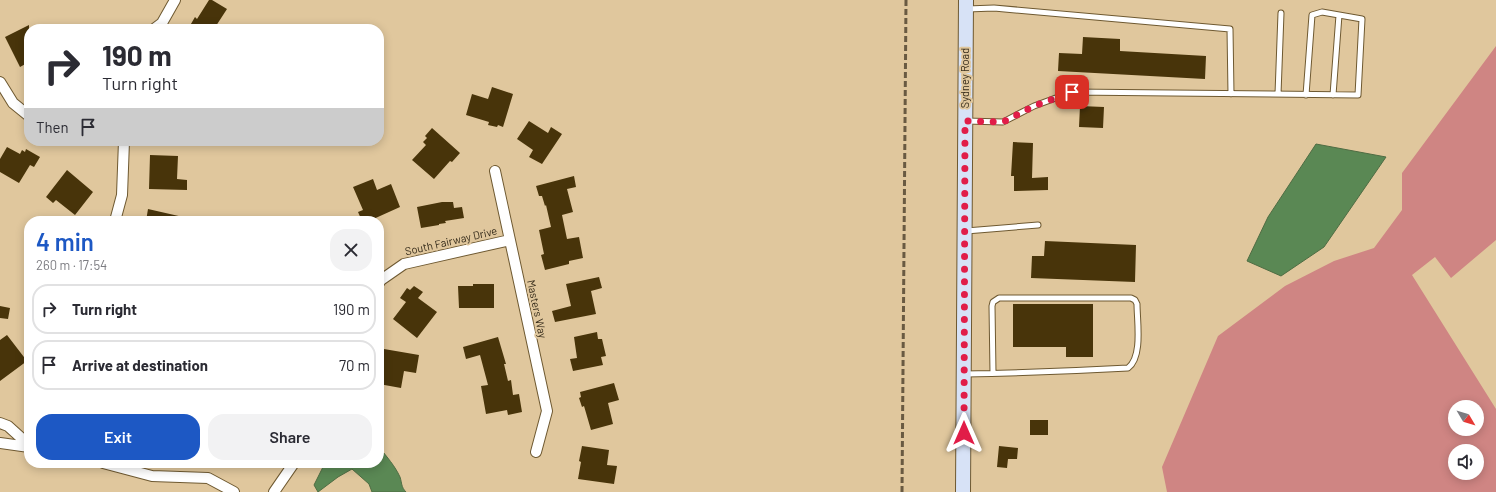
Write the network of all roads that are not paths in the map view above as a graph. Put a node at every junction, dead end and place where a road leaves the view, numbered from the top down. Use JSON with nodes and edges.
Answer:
{"nodes":[{"id":1,"x":175,"y":0,"type":"edge"},
{"id":2,"x":966,"y":4,"type":"edge"},
{"id":3,"x":1281,"y":13,"type":"dead end"},
{"id":4,"x":1339,"y":15,"type":"junction"},
{"id":5,"x":160,"y":24,"type":"edge"},
{"id":6,"x":0,"y":82,"type":"edge"},
{"id":7,"x":1231,"y":94,"type":"junction"},
{"id":8,"x":1278,"y":94,"type":"junction"},
{"id":9,"x":1306,"y":95,"type":"junction"},
{"id":10,"x":1333,"y":95,"type":"junction"},
{"id":11,"x":24,"y":112,"type":"edge"},
{"id":12,"x":965,"y":121,"type":"junction"},
{"id":13,"x":124,"y":146,"type":"edge"},
{"id":14,"x":495,"y":171,"type":"dead end"},
{"id":15,"x":116,"y":216,"type":"edge"},
{"id":16,"x":1038,"y":225,"type":"dead end"},
{"id":17,"x":965,"y":232,"type":"junction"},
{"id":18,"x":510,"y":240,"type":"junction"},
{"id":19,"x":384,"y":277,"type":"edge"},
{"id":20,"x":993,"y":373,"type":"junction"},
{"id":21,"x":964,"y":374,"type":"junction"},
{"id":22,"x":0,"y":423,"type":"edge"},
{"id":23,"x":24,"y":441,"type":"edge"},
{"id":24,"x":0,"y":443,"type":"edge"},
{"id":25,"x":24,"y":445,"type":"edge"},
{"id":26,"x":536,"y":452,"type":"dead end"},
{"id":27,"x":122,"y":468,"type":"edge"},
{"id":28,"x":291,"y":468,"type":"edge"},
{"id":29,"x":234,"y":492,"type":"edge"},
{"id":30,"x":274,"y":492,"type":"edge"},
{"id":31,"x":963,"y":492,"type":"edge"}],
"edges":[{"from":1,"to":5,"type":"street"},
{"from":2,"to":7,"type":"lane"},
{"from":2,"to":12,"type":"street","name":"Sydney Road"},
{"from":3,"to":8,"type":"lane"},
{"from":4,"to":9,"type":"lane"},
{"from":4,"to":10,"type":"lane"},
{"from":4,"to":10,"type":"lane"},
{"from":6,"to":11,"type":"street"},
{"from":7,"to":8,"type":"lane"},
{"from":7,"to":12,"type":"lane"},
{"from":8,"to":9,"type":"lane"},
{"from":9,"to":10,"type":"lane"},
{"from":12,"to":17,"type":"street","name":"Sydney Road"},
{"from":13,"to":15,"type":"street"},
{"from":14,"to":18,"type":"street","name":"Masters Way"},
{"from":16,"to":17,"type":"lane"},
{"from":17,"to":21,"type":"street","name":"Sydney Road"},
{"from":18,"to":19,"type":"street","name":"South Fairway Drive"},
{"from":18,"to":26,"type":"street","name":"Masters Way"},
{"from":20,"to":20,"type":"lane"},
{"from":20,"to":21,"type":"lane"},
{"from":21,"to":31,"type":"street","name":"Sydney Road"},
{"from":22,"to":23,"type":"street"},
{"from":24,"to":25,"type":"street"},
{"from":27,"to":29,"type":"street"},
{"from":28,"to":30,"type":"street"}]}
